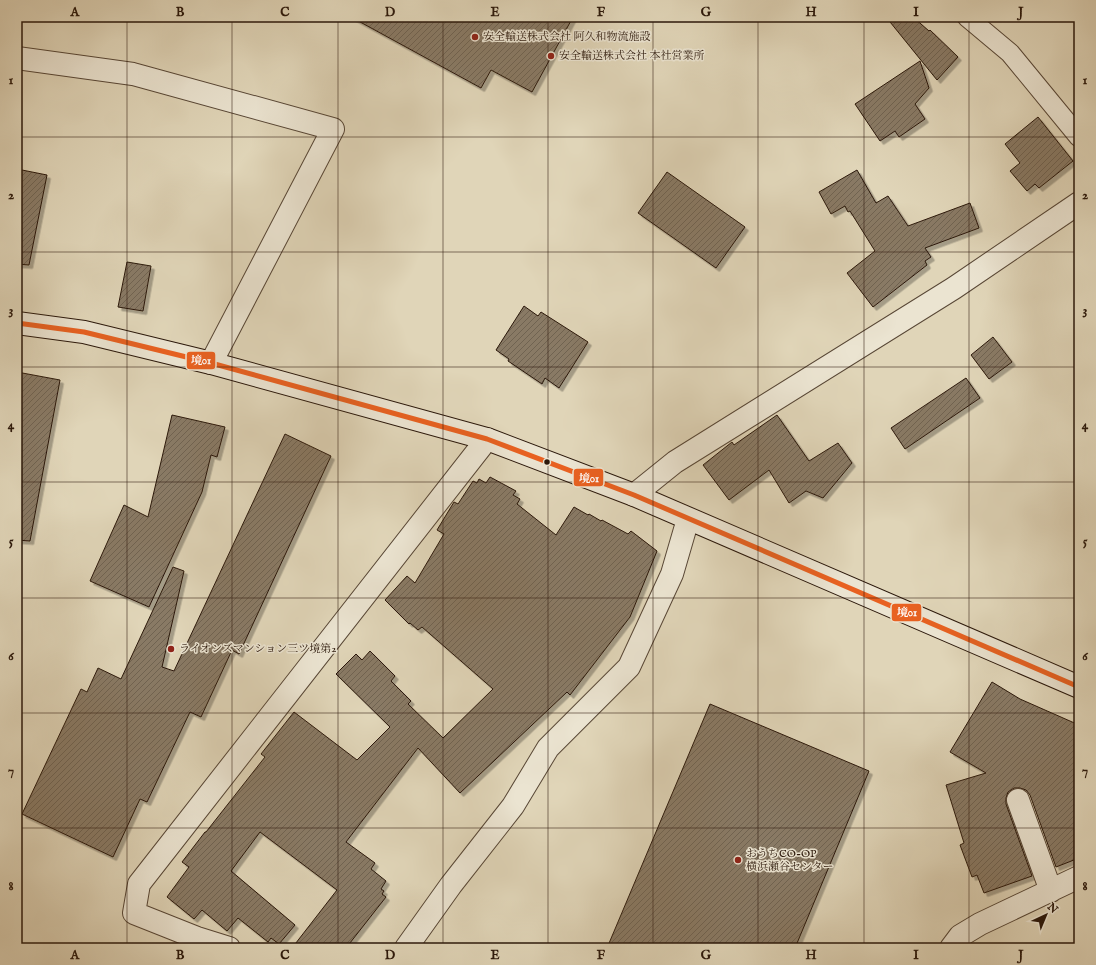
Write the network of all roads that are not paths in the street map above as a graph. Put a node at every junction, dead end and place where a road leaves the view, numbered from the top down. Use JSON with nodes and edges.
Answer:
{"nodes":[{"id":1,"x":967,"y":17,"type":"edge"},
{"id":2,"x":17,"y":58,"type":"edge"},
{"id":3,"x":1079,"y":137,"type":"edge"},
{"id":4,"x":1079,"y":203,"type":"edge"},
{"id":5,"x":17,"y":323,"type":"edge"},
{"id":6,"x":210,"y":364,"type":"junction"},
{"id":7,"x":487,"y":439,"type":"junction"},
{"id":8,"x":634,"y":495,"type":"junction"},
{"id":9,"x":688,"y":519,"type":"junction"},
{"id":10,"x":1079,"y":687,"type":"edge"},
{"id":11,"x":1018,"y":800,"type":"dead end"},
{"id":12,"x":1079,"y":877,"type":"edge"},
{"id":13,"x":1051,"y":891,"type":"junction"},
{"id":14,"x":229,"y":948,"type":"edge"},
{"id":15,"x":406,"y":948,"type":"edge"},
{"id":16,"x":951,"y":948,"type":"edge"}],
"edges":[{"from":1,"to":3,"type":"lane"},
{"from":2,"to":6,"type":"street"},
{"from":4,"to":8,"type":"street"},
{"from":5,"to":6,"type":"street"},
{"from":6,"to":7,"type":"street"},
{"from":7,"to":8,"type":"street"},
{"from":7,"to":14,"type":"street"},
{"from":8,"to":9,"type":"street"},
{"from":9,"to":10,"type":"street"},
{"from":9,"to":15,"type":"street"},
{"from":11,"to":13,"type":"street"},
{"from":12,"to":13,"type":"street"},
{"from":13,"to":16,"type":"street"}]}
